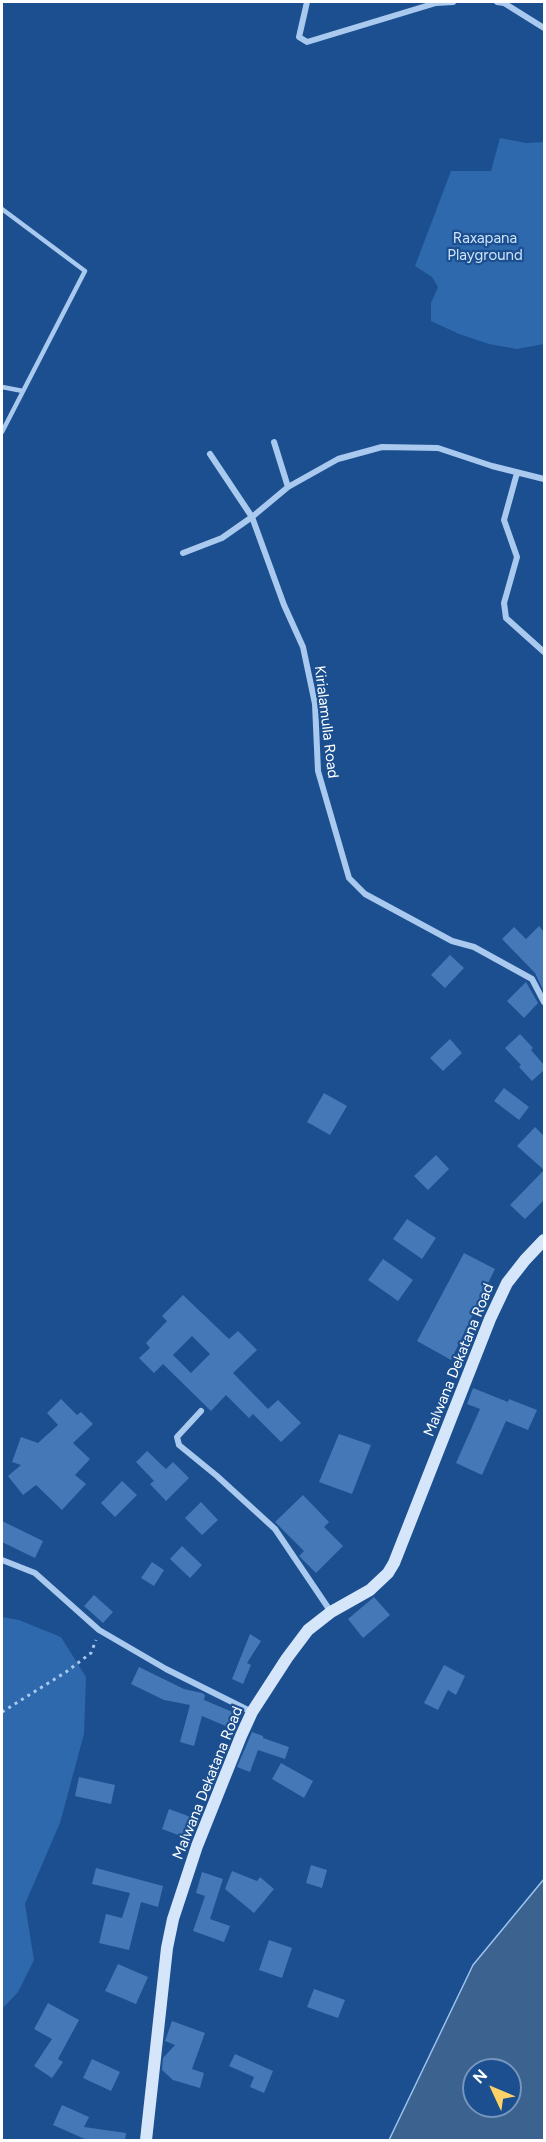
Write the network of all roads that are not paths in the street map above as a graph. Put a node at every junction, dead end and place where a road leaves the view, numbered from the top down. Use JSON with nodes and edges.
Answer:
{"nodes":[{"id":1,"x":307,"y":2,"type":"edge"},
{"id":2,"x":453,"y":2,"type":"edge"},
{"id":3,"x":497,"y":2,"type":"edge"},
{"id":4,"x":544,"y":28,"type":"edge"},
{"id":5,"x":2,"y":209,"type":"edge"},
{"id":6,"x":2,"y":387,"type":"edge"},
{"id":7,"x":23,"y":391,"type":"junction"},
{"id":8,"x":2,"y":432,"type":"edge"},
{"id":9,"x":274,"y":442,"type":"dead end"},
{"id":10,"x":210,"y":454,"type":"dead end"},
{"id":11,"x":517,"y":473,"type":"junction"},
{"id":12,"x":544,"y":479,"type":"edge"},
{"id":13,"x":288,"y":487,"type":"junction"},
{"id":14,"x":252,"y":517,"type":"junction"},
{"id":15,"x":183,"y":553,"type":"dead end"},
{"id":16,"x":544,"y":652,"type":"edge"},
{"id":17,"x":544,"y":1002,"type":"edge"},
{"id":18,"x":544,"y":1240,"type":"edge"},
{"id":19,"x":201,"y":1411,"type":"dead end"},
{"id":20,"x":2,"y":1560,"type":"edge"},
{"id":21,"x":331,"y":1612,"type":"junction"},
{"id":22,"x":252,"y":1712,"type":"junction"},
{"id":23,"x":146,"y":2140,"type":"edge"}],
"edges":[{"from":1,"to":2,"type":"street"},
{"from":3,"to":4,"type":"street"},
{"from":5,"to":7,"type":"lane"},
{"from":6,"to":7,"type":"lane"},
{"from":7,"to":8,"type":"lane"},
{"from":9,"to":13,"type":"street"},
{"from":10,"to":14,"type":"street","name":"Kirialamulla Road"},
{"from":11,"to":12,"type":"street"},
{"from":11,"to":13,"type":"street"},
{"from":11,"to":16,"type":"street"},
{"from":13,"to":14,"type":"street"},
{"from":14,"to":15,"type":"street"},
{"from":14,"to":17,"type":"street","name":"Kirialamulla Road"},
{"from":18,"to":21,"type":"main road","name":"Malwana Dekatana Road"},
{"from":19,"to":21,"type":"street"},
{"from":20,"to":22,"type":"street"},
{"from":21,"to":22,"type":"main road","name":"Malwana Dekatana Road"},
{"from":22,"to":23,"type":"main road","name":"Malwana Dekatana Road"}]}
